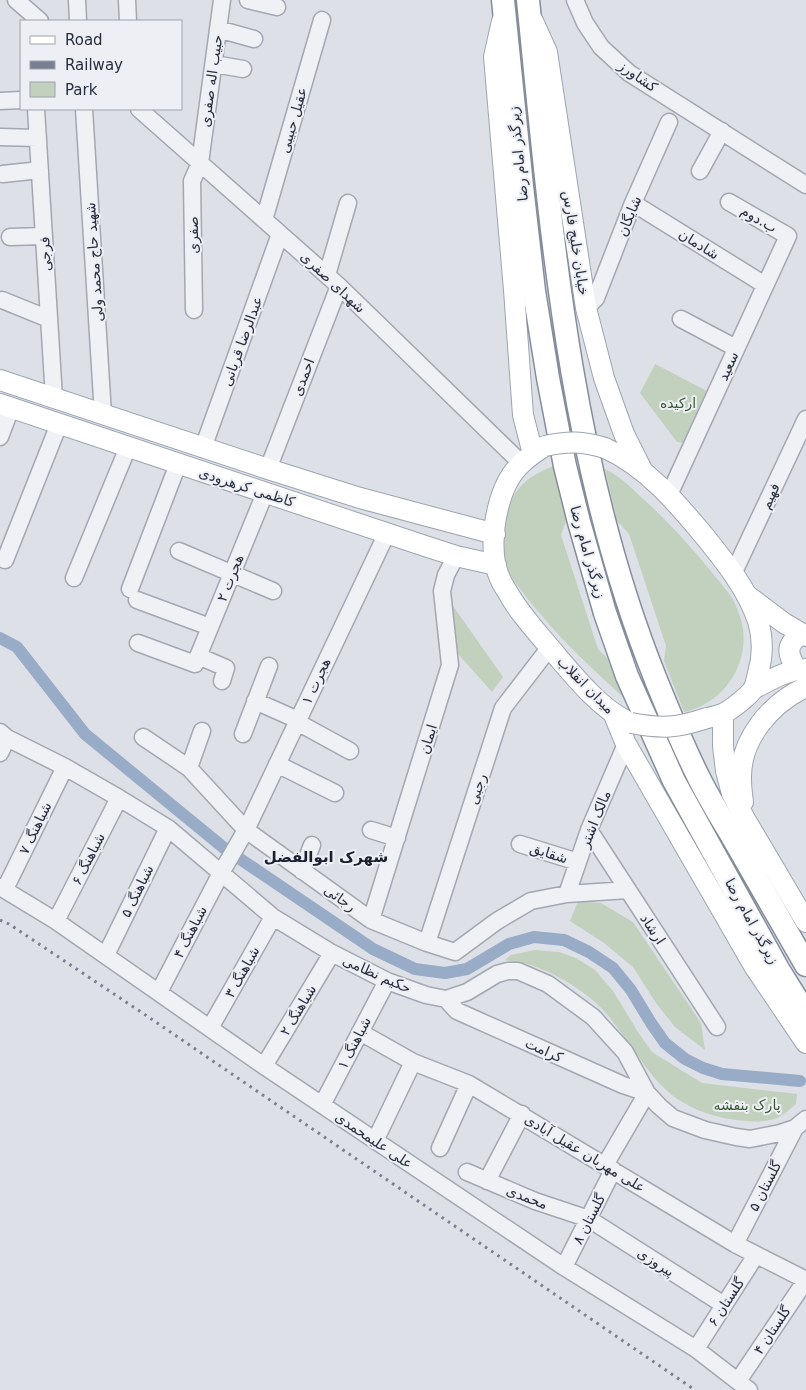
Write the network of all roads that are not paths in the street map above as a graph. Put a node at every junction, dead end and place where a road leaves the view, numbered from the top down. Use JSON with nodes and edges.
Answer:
{"nodes":[{"id":1,"x":16,"y":0,"type":"edge"},
{"id":2,"x":77,"y":0,"type":"edge"},
{"id":3,"x":127,"y":0,"type":"edge"},
{"id":4,"x":222,"y":0,"type":"edge"},
{"id":5,"x":248,"y":0,"type":"edge"},
{"id":6,"x":575,"y":0,"type":"edge"},
{"id":7,"x":528,"y":5,"type":"edge"},
{"id":8,"x":503,"y":6,"type":"edge"},
{"id":9,"x":277,"y":7,"type":"dead end"},
{"id":10,"x":32,"y":14,"type":"edge"},
{"id":11,"x":78,"y":20,"type":"edge"},
{"id":12,"x":128,"y":20,"type":"edge"},
{"id":13,"x":322,"y":20,"type":"dead end"},
{"id":14,"x":218,"y":29,"type":"junction"},
{"id":15,"x":254,"y":39,"type":"dead end"},
{"id":16,"x":214,"y":64,"type":"junction"},
{"id":17,"x":243,"y":69,"type":"dead end"},
{"id":18,"x":20,"y":100,"type":"edge"},
{"id":19,"x":0,"y":102,"type":"edge"},
{"id":20,"x":36,"y":110,"type":"edge"},
{"id":21,"x":84,"y":110,"type":"edge"},
{"id":22,"x":140,"y":110,"type":"edge"},
{"id":23,"x":669,"y":122,"type":"dead end"},
{"id":24,"x":722,"y":131,"type":"junction"},
{"id":25,"x":0,"y":137,"type":"edge"},
{"id":26,"x":38,"y":138,"type":"junction"},
{"id":27,"x":200,"y":163,"type":"junction"},
{"id":28,"x":40,"y":170,"type":"junction"},
{"id":29,"x":700,"y":171,"type":"dead end"},
{"id":30,"x":3,"y":174,"type":"dead end"},
{"id":31,"x":806,"y":185,"type":"edge"},
{"id":32,"x":729,"y":202,"type":"dead end"},
{"id":33,"x":348,"y":203,"type":"dead end"},
{"id":34,"x":633,"y":203,"type":"junction"},
{"id":35,"x":264,"y":220,"type":"junction"},
{"id":36,"x":280,"y":234,"type":"junction"},
{"id":37,"x":44,"y":236,"type":"junction"},
{"id":38,"x":788,"y":236,"type":"joint"},
{"id":39,"x":10,"y":237,"type":"dead end"},
{"id":40,"x":333,"y":280,"type":"junction"},
{"id":41,"x":765,"y":286,"type":"junction"},
{"id":42,"x":2,"y":300,"type":"dead end"},
{"id":43,"x":586,"y":308,"type":"junction"},
{"id":44,"x":194,"y":310,"type":"dead end"},
{"id":45,"x":49,"y":319,"type":"junction"},
{"id":46,"x":681,"y":319,"type":"dead end"},
{"id":47,"x":736,"y":348,"type":"junction"},
{"id":48,"x":0,"y":380,"type":"edge"},
{"id":49,"x":54,"y":398,"type":"junction"},
{"id":50,"x":5,"y":406,"type":"edge"},
{"id":51,"x":103,"y":415,"type":"junction"},
{"id":52,"x":806,"y":419,"type":"edge"},
{"id":53,"x":59,"y":424,"type":"junction"},
{"id":54,"x":0,"y":437,"type":"edge"},
{"id":55,"x":128,"y":447,"type":"junction"},
{"id":56,"x":203,"y":448,"type":"junction"},
{"id":57,"x":533,"y":455,"type":"junction"},
{"id":58,"x":178,"y":464,"type":"junction"},
{"id":59,"x":268,"y":469,"type":"junction"},
{"id":60,"x":642,"y":470,"type":"junction"},
{"id":61,"x":265,"y":493,"type":"junction"},
{"id":62,"x":669,"y":495,"type":"junction"},
{"id":63,"x":433,"y":517,"type":"junction"},
{"id":64,"x":387,"y":532,"type":"junction"},
{"id":65,"x":495,"y":534,"type":"junction"},
{"id":66,"x":425,"y":546,"type":"junction"},
{"id":67,"x":179,"y":551,"type":"dead end"},
{"id":68,"x":456,"y":556,"type":"junction"},
{"id":69,"x":5,"y":560,"type":"dead end"},
{"id":70,"x":496,"y":565,"type":"junction"},
{"id":71,"x":232,"y":574,"type":"junction"},
{"id":72,"x":733,"y":574,"type":"junction"},
{"id":73,"x":74,"y":578,"type":"dead end"},
{"id":74,"x":273,"y":591,"type":"dead end"},
{"id":75,"x":748,"y":596,"type":"junction"},
{"id":76,"x":210,"y":627,"type":"junction"},
{"id":77,"x":804,"y":635,"type":"edge"},
{"id":78,"x":138,"y":643,"type":"dead end"},
{"id":79,"x":550,"y":647,"type":"junction"},
{"id":80,"x":197,"y":660,"type":"junction"},
{"id":81,"x":269,"y":666,"type":"dead end"},
{"id":82,"x":801,"y":669,"type":"edge"},
{"id":83,"x":222,"y":681,"type":"dead end"},
{"id":84,"x":806,"y":687,"type":"edge"},
{"id":85,"x":753,"y":689,"type":"junction"},
{"id":86,"x":255,"y":702,"type":"junction"},
{"id":87,"x":715,"y":716,"type":"junction"},
{"id":88,"x":623,"y":719,"type":"junction"},
{"id":89,"x":298,"y":721,"type":"junction"},
{"id":90,"x":202,"y":731,"type":"dead end"},
{"id":91,"x":242,"y":734,"type":"dead end"},
{"id":92,"x":143,"y":736,"type":"dead end"},
{"id":93,"x":2,"y":741,"type":"edge"},
{"id":94,"x":626,"y":744,"type":"junction"},
{"id":95,"x":350,"y":751,"type":"dead end"},
{"id":96,"x":277,"y":764,"type":"junction"},
{"id":97,"x":65,"y":767,"type":"junction"},
{"id":98,"x":188,"y":768,"type":"junction"},
{"id":99,"x":335,"y":793,"type":"dead end"},
{"id":100,"x":119,"y":798,"type":"junction"},
{"id":101,"x":745,"y":819,"type":"junction"},
{"id":102,"x":168,"y":828,"type":"junction"},
{"id":103,"x":371,"y":830,"type":"dead end"},
{"id":104,"x":589,"y":830,"type":"junction"},
{"id":105,"x":243,"y":835,"type":"junction"},
{"id":106,"x":397,"y":838,"type":"junction"},
{"id":107,"x":520,"y":844,"type":"dead end"},
{"id":108,"x":312,"y":845,"type":"dead end"},
{"id":109,"x":578,"y":862,"type":"junction"},
{"id":110,"x":223,"y":870,"type":"junction"},
{"id":111,"x":302,"y":871,"type":"junction"},
{"id":112,"x":2,"y":888,"type":"edge"},
{"id":113,"x":628,"y":890,"type":"junction"},
{"id":114,"x":567,"y":894,"type":"junction"},
{"id":115,"x":273,"y":917,"type":"junction"},
{"id":116,"x":371,"y":920,"type":"junction"},
{"id":117,"x":56,"y":921,"type":"junction"},
{"id":118,"x":806,"y":922,"type":"edge"},
{"id":119,"x":427,"y":943,"type":"junction"},
{"id":120,"x":332,"y":953,"type":"junction"},
{"id":121,"x":106,"y":955,"type":"junction"},
{"id":122,"x":806,"y":965,"type":"edge"},
{"id":123,"x":386,"y":981,"type":"junction"},
{"id":124,"x":159,"y":992,"type":"junction"},
{"id":125,"x":446,"y":999,"type":"junction"},
{"id":126,"x":802,"y":1008,"type":"edge"},
{"id":127,"x":717,"y":1027,"type":"dead end"},
{"id":128,"x":210,"y":1028,"type":"junction"},
{"id":129,"x":360,"y":1032,"type":"junction"},
{"id":130,"x":806,"y":1043,"type":"edge"},
{"id":131,"x":412,"y":1062,"type":"junction"},
{"id":132,"x":264,"y":1066,"type":"junction"},
{"id":133,"x":469,"y":1084,"type":"junction"},
{"id":134,"x":647,"y":1094,"type":"junction"},
{"id":135,"x":322,"y":1105,"type":"junction"},
{"id":136,"x":522,"y":1114,"type":"junction"},
{"id":137,"x":801,"y":1123,"type":"edge"},
{"id":138,"x":375,"y":1141,"type":"junction"},
{"id":139,"x":440,"y":1148,"type":"dead end"},
{"id":140,"x":609,"y":1167,"type":"junction"},
{"id":141,"x":467,"y":1172,"type":"dead end"},
{"id":142,"x":486,"y":1181,"type":"junction"},
{"id":143,"x":589,"y":1219,"type":"junction"},
{"id":144,"x":735,"y":1244,"type":"junction"},
{"id":145,"x":756,"y":1255,"type":"junction"},
{"id":146,"x":564,"y":1267,"type":"junction"},
{"id":147,"x":806,"y":1280,"type":"edge"},
{"id":148,"x":724,"y":1305,"type":"junction"},
{"id":149,"x":696,"y":1349,"type":"junction"},
{"id":150,"x":744,"y":1386,"type":"edge"}],
"edges":[{"from":1,"to":10,"type":"street"},
{"from":2,"to":11,"type":"street"},
{"from":3,"to":12,"type":"street"},
{"from":4,"to":14,"type":"street","name":"حبیب اله صفری"},
{"from":5,"to":9,"type":"street"},
{"from":6,"to":24,"type":"street","name":"کشاورز"},
{"from":7,"to":43,"type":"main road","name":"خیابان خلیج فارس"},
{"from":7,"to":122,"type":"highway","name":"زیرگذر امام رضا"},
{"from":8,"to":57,"type":"main road"},
{"from":8,"to":126,"type":"highway","name":"زیرگذر امام رضا"},
{"from":13,"to":35,"type":"street","name":"عقیل حبیبی"},
{"from":14,"to":15,"type":"street"},
{"from":14,"to":16,"type":"street","name":"حبیب اله صفری"},
{"from":16,"to":17,"type":"street"},
{"from":16,"to":27,"type":"street","name":"حبیب اله صفری"},
{"from":18,"to":19,"type":"street"},
{"from":20,"to":26,"type":"street","name":"فرجی"},
{"from":21,"to":51,"type":"street","name":"شهید حاج محمد ولی"},
{"from":22,"to":27,"type":"street","name":"شهدای صفری"},
{"from":23,"to":34,"type":"street","name":"شایگان"},
{"from":24,"to":29,"type":"street"},
{"from":24,"to":31,"type":"street","name":"کشاورز"},
{"from":25,"to":26,"type":"street"},
{"from":26,"to":28,"type":"street","name":"فرجی"},
{"from":27,"to":35,"type":"street","name":"شهدای صفری"},
{"from":27,"to":44,"type":"street","name":"صفری"},
{"from":28,"to":30,"type":"street"},
{"from":28,"to":37,"type":"street","name":"فرجی"},
{"from":32,"to":38,"type":"street","name":"ب.دوم"},
{"from":33,"to":40,"type":"street","name":"احمدی"},
{"from":34,"to":41,"type":"street","name":"شادمان"},
{"from":34,"to":43,"type":"street","name":"شایگان"},
{"from":35,"to":36,"type":"street","name":"شهدای صفری"},
{"from":36,"to":40,"type":"street","name":"شهدای صفری"},
{"from":36,"to":56,"type":"street","name":"عبدالرضا قربانی"},
{"from":37,"to":39,"type":"street"},
{"from":37,"to":45,"type":"street","name":"فرجی"},
{"from":38,"to":41,"type":"street","name":"سعید"},
{"from":40,"to":57,"type":"street","name":"شهدای صفری"},
{"from":40,"to":59,"type":"street","name":"احمدی"},
{"from":41,"to":47,"type":"street","name":"سعید"},
{"from":42,"to":45,"type":"street"},
{"from":43,"to":60,"type":"main road","name":"خیابان خلیج فارس"},
{"from":45,"to":49,"type":"street","name":"فرجی"},
{"from":46,"to":47,"type":"street"},
{"from":47,"to":62,"type":"street","name":"سعید"},
{"from":48,"to":49,"type":"main road","name":"کاظمی کرهرودی"},
{"from":49,"to":51,"type":"main road","name":"کاظمی کرهرودی"},
{"from":50,"to":53,"type":"main road","name":"کاظمی کرهرودی"},
{"from":50,"to":54,"type":"street"},
{"from":51,"to":56,"type":"main road","name":"کاظمی کرهرودی"},
{"from":52,"to":72,"type":"street","name":"فهیم"},
{"from":53,"to":55,"type":"main road","name":"کاظمی کرهرودی"},
{"from":53,"to":69,"type":"street"},
{"from":55,"to":58,"type":"main road","name":"کاظمی کرهرودی"},
{"from":55,"to":73,"type":"street"},
{"from":56,"to":59,"type":"main road","name":"کاظمی کرهرودی"},
{"from":57,"to":60,"type":"main road","bridge":true},
{"from":57,"to":65,"type":"main road","name":"میدان انقلاب"},
{"from":58,"to":61,"type":"main road","name":"کاظمی کرهرودی"},
{"from":58,"to":76,"type":"street"},
{"from":59,"to":63,"type":"main road","name":"کاظمی کرهرودی"},
{"from":60,"to":62,"type":"main road"},
{"from":61,"to":64,"type":"main road","name":"کاظمی کرهرودی"},
{"from":61,"to":71,"type":"street","name":"هجرت ۲"},
{"from":62,"to":72,"type":"main road"},
{"from":63,"to":65,"type":"main road","name":"کاظمی کرهرودی"},
{"from":63,"to":66,"type":"main road"},
{"from":64,"to":66,"type":"main road","name":"کاظمی کرهرودی"},
{"from":64,"to":89,"type":"street","name":"هجرت ۱"},
{"from":65,"to":70,"type":"main road","name":"میدان انقلاب"},
{"from":66,"to":68,"type":"main road","name":"کاظمی کرهرودی"},
{"from":67,"to":71,"type":"street"},
{"from":68,"to":70,"type":"main road","name":"کاظمی کرهرودی"},
{"from":68,"to":106,"type":"street","name":"ایمان"},
{"from":70,"to":79,"type":"main road","name":"میدان انقلاب"},
{"from":71,"to":74,"type":"street"},
{"from":71,"to":76,"type":"street","name":"هجرت ۲"},
{"from":72,"to":75,"type":"main road"},
{"from":75,"to":77,"type":"main road"},
{"from":75,"to":85,"type":"main road"},
{"from":76,"to":80,"type":"street","name":"هجرت ۲"},
{"from":77,"to":82,"type":"main road"},
{"from":78,"to":80,"type":"street"},
{"from":79,"to":88,"type":"main road","name":"میدان انقلاب"},
{"from":79,"to":119,"type":"street","name":"رجبی"},
{"from":80,"to":83,"type":"street"},
{"from":81,"to":86,"type":"street"},
{"from":82,"to":85,"type":"main road"},
{"from":84,"to":101,"type":"main road"},
{"from":85,"to":87,"type":"main road"},
{"from":86,"to":89,"type":"street"},
{"from":86,"to":91,"type":"street"},
{"from":87,"to":88,"type":"main road","bridge":true},
{"from":87,"to":101,"type":"main road"},
{"from":88,"to":94,"type":"main road"},
{"from":89,"to":95,"type":"street"},
{"from":89,"to":96,"type":"street","name":"هجرت ۱"},
{"from":90,"to":98,"type":"street"},
{"from":92,"to":98,"type":"street","name":"رجائی"},
{"from":93,"to":97,"type":"street","name":"حکیم نظامی"},
{"from":94,"to":104,"type":"street","name":"مالک اشتر"},
{"from":94,"to":130,"type":"main road"},
{"from":96,"to":99,"type":"street"},
{"from":96,"to":105,"type":"street","name":"هجرت ۱"},
{"from":97,"to":100,"type":"street","name":"حکیم نظامی"},
{"from":97,"to":112,"type":"street","name":"شباهنگ ۷"},
{"from":98,"to":105,"type":"street","name":"رجائی"},
{"from":100,"to":102,"type":"street","name":"حکیم نظامی"},
{"from":100,"to":117,"type":"street","name":"شباهنگ ۶"},
{"from":101,"to":118,"type":"main road"},
{"from":102,"to":110,"type":"street","name":"حکیم نظامی"},
{"from":102,"to":121,"type":"street","name":"شباهنگ ۵"},
{"from":103,"to":106,"type":"street"},
{"from":104,"to":109,"type":"street","name":"مالک اشتر"},
{"from":104,"to":113,"type":"street","name":"ارشاد"},
{"from":105,"to":110,"type":"street","name":"شباهنگ ۴"},
{"from":105,"to":111,"type":"street","name":"رجائی"},
{"from":106,"to":116,"type":"street","name":"ایمان"},
{"from":107,"to":109,"type":"street","name":"شقایق"},
{"from":108,"to":111,"type":"street"},
{"from":109,"to":114,"type":"street","name":"مالک اشتر"},
{"from":110,"to":115,"type":"street","name":"حکیم نظامی"},
{"from":110,"to":124,"type":"street","name":"شباهنگ ۴"},
{"from":111,"to":116,"type":"street","name":"رجائی"},
{"from":112,"to":117,"type":"street","name":"علی علیمحمدی"},
{"from":113,"to":114,"type":"street"},
{"from":113,"to":127,"type":"street","name":"ارشاد"},
{"from":114,"to":119,"type":"street","name":"رجائی"},
{"from":115,"to":120,"type":"street","name":"حکیم نظامی"},
{"from":115,"to":128,"type":"street","name":"شباهنگ ۳"},
{"from":116,"to":119,"type":"street","name":"رجائی"},
{"from":117,"to":121,"type":"street","name":"علی علیمحمدی"},
{"from":120,"to":123,"type":"street","name":"حکیم نظامی"},
{"from":120,"to":132,"type":"street","name":"شباهنگ ۲"},
{"from":121,"to":124,"type":"street","name":"علی علیمحمدی"},
{"from":123,"to":125,"type":"street","name":"حکیم نظامی"},
{"from":123,"to":129,"type":"street","name":"شباهنگ ۱"},
{"from":124,"to":128,"type":"street","name":"علی علیمحمدی"},
{"from":125,"to":134,"type":"street","name":"کرامت"},
{"from":125,"to":134,"type":"street"},
{"from":128,"to":132,"type":"street","name":"علی علیمحمدی"},
{"from":129,"to":131,"type":"street","name":"علی مهربان عقیل آبادی"},
{"from":129,"to":135,"type":"street","name":"شباهنگ ۱"},
{"from":131,"to":133,"type":"street","name":"علی مهربان عقیل آبادی"},
{"from":131,"to":138,"type":"street"},
{"from":132,"to":135,"type":"street","name":"علی علیمحمدی"},
{"from":133,"to":136,"type":"street","name":"علی مهربان عقیل آبادی"},
{"from":133,"to":139,"type":"street"},
{"from":134,"to":137,"type":"street"},
{"from":134,"to":140,"type":"street","name":"گلستان ۸"},
{"from":135,"to":138,"type":"street","name":"علی علیمحمدی"},
{"from":136,"to":140,"type":"street","name":"علی مهربان عقیل آبادی"},
{"from":136,"to":142,"type":"street"},
{"from":137,"to":144,"type":"street","name":"گلستان ۵"},
{"from":138,"to":146,"type":"street","name":"علی علیمحمدی"},
{"from":140,"to":143,"type":"street","name":"گلستان ۸"},
{"from":140,"to":144,"type":"street","name":"علی مهربان عقیل آبادی"},
{"from":141,"to":142,"type":"street","name":"محمدی"},
{"from":142,"to":143,"type":"street","name":"محمدی"},
{"from":143,"to":146,"type":"street","name":"گلستان ۸"},
{"from":143,"to":148,"type":"street","name":"پیروزی"},
{"from":144,"to":145,"type":"street","name":"علی مهربان عقیل آبادی"},
{"from":145,"to":147,"type":"street","name":"علی مهربان عقیل آبادی"},
{"from":145,"to":148,"type":"street","name":"گلستان ۶"},
{"from":146,"to":149,"type":"street","name":"علی علیمحمدی"},
{"from":147,"to":150,"type":"street","name":"گلستان ۴"},
{"from":148,"to":149,"type":"street","name":"گلستان ۶"},
{"from":149,"to":150,"type":"street","name":"علی علیمحمدی"}]}
